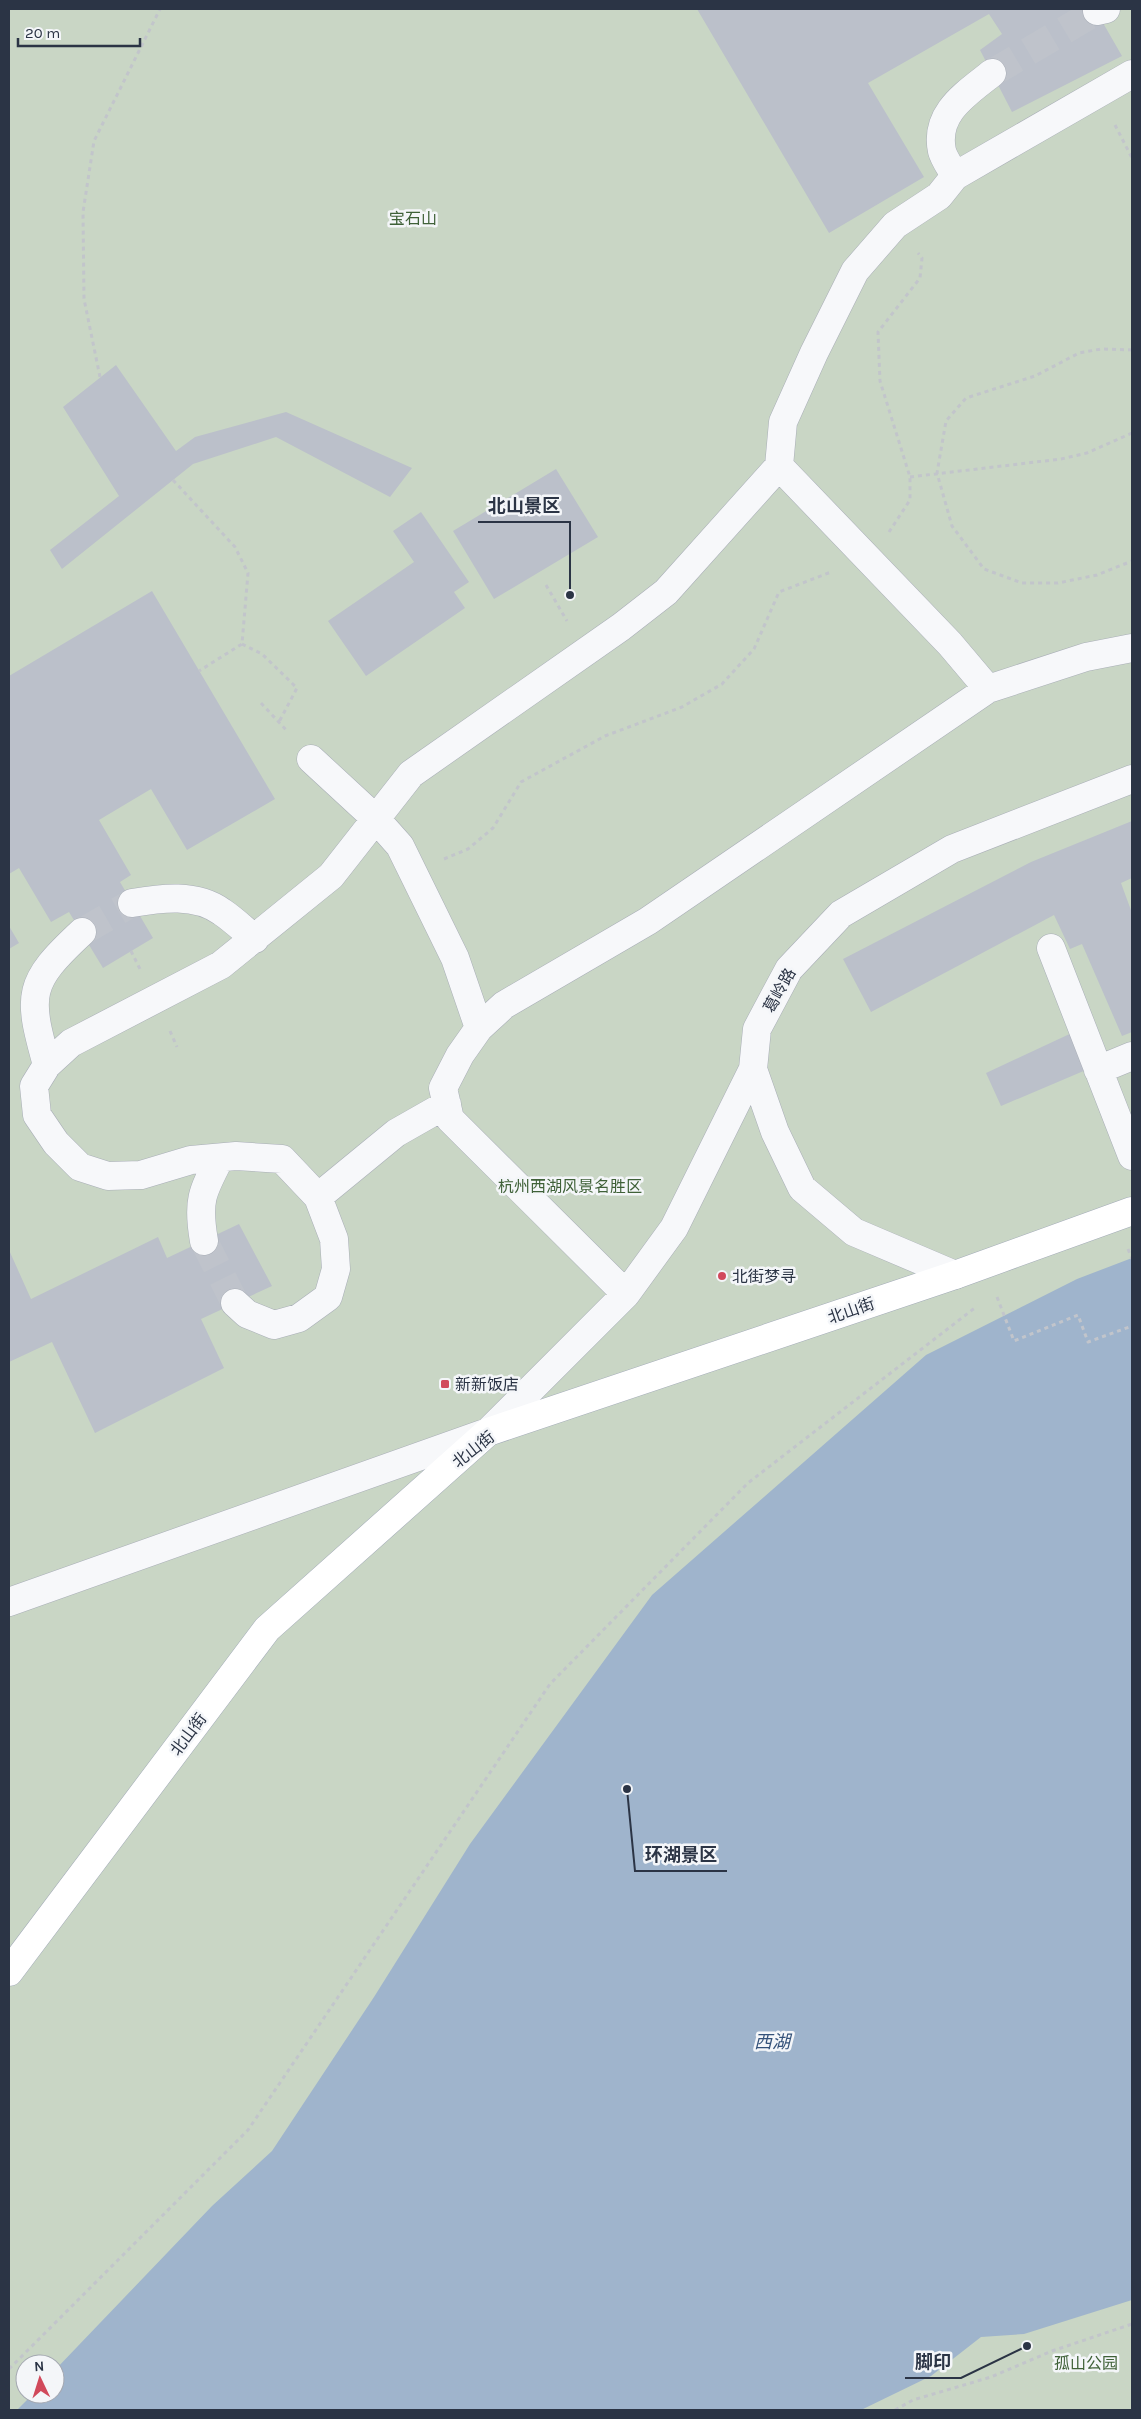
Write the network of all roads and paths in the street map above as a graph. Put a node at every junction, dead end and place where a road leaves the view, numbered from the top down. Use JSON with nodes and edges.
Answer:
{"nodes":[{"id":1,"x":160,"y":9,"type":"edge"},
{"id":2,"x":992,"y":73,"type":"tunnel mouth"},
{"id":3,"x":1132,"y":74,"type":"edge"},
{"id":4,"x":955,"y":176,"type":"junction"},
{"id":5,"x":895,"y":225,"type":"junction"},
{"id":6,"x":1132,"y":350,"type":"edge"},
{"id":7,"x":100,"y":377,"type":"dead end"},
{"id":8,"x":1132,"y":434,"type":"edge"},
{"id":9,"x":779,"y":466,"type":"junction"},
{"id":10,"x":937,"y":474,"type":"junction"},
{"id":11,"x":910,"y":477,"type":"junction"},
{"id":12,"x":173,"y":480,"type":"dead end"},
{"id":13,"x":868,"y":558,"type":"junction"},
{"id":14,"x":1132,"y":561,"type":"edge"},
{"id":15,"x":546,"y":585,"type":"dead end"},
{"id":16,"x":242,"y":644,"type":"junction"},
{"id":17,"x":1132,"y":648,"type":"edge"},
{"id":18,"x":584,"y":653,"type":"junction"},
{"id":19,"x":199,"y":671,"type":"dead end"},
{"id":20,"x":988,"y":688,"type":"junction"},
{"id":21,"x":279,"y":722,"type":"dead end"},
{"id":22,"x":311,"y":759,"type":"dead end"},
{"id":23,"x":1132,"y":779,"type":"edge"},
{"id":24,"x":376,"y":819,"type":"junction"},
{"id":25,"x":412,"y":872,"type":"junction"},
{"id":26,"x":132,"y":903,"type":"tunnel mouth"},
{"id":27,"x":82,"y":932,"type":"tunnel mouth"},
{"id":28,"x":255,"y":939,"type":"junction"},
{"id":29,"x":1051,"y":948,"type":"dead end"},
{"id":30,"x":479,"y":1028,"type":"junction"},
{"id":31,"x":1132,"y":1056,"type":"edge"},
{"id":32,"x":47,"y":1065,"type":"junction"},
{"id":33,"x":753,"y":1070,"type":"junction"},
{"id":34,"x":1098,"y":1070,"type":"junction"},
{"id":35,"x":447,"y":1104,"type":"junction"},
{"id":36,"x":1132,"y":1156,"type":"edge"},
{"id":37,"x":220,"y":1158,"type":"junction"},
{"id":38,"x":318,"y":1197,"type":"junction"},
{"id":39,"x":1132,"y":1211,"type":"edge"},
{"id":40,"x":204,"y":1241,"type":"tunnel mouth"},
{"id":41,"x":955,"y":1275,"type":"junction"},
{"id":42,"x":626,"y":1294,"type":"junction"},
{"id":43,"x":996,"y":1294,"type":"dead end"},
{"id":44,"x":235,"y":1303,"type":"tunnel mouth"},
{"id":45,"x":979,"y":1304,"type":"dead end"},
{"id":46,"x":1132,"y":1326,"type":"edge"},
{"id":47,"x":488,"y":1432,"type":"junction"},
{"id":48,"x":9,"y":1602,"type":"edge"},
{"id":49,"x":9,"y":1972,"type":"edge"},
{"id":50,"x":1132,"y":2324,"type":"edge"},
{"id":51,"x":9,"y":2369,"type":"edge"},
{"id":52,"x":895,"y":2410,"type":"edge"}],
"edges":[{"from":1,"to":7,"type":"path"},
{"from":2,"to":4,"type":"street"},
{"from":3,"to":4,"type":"street"},
{"from":4,"to":5,"type":"street"},
{"from":5,"to":9,"type":"street"},
{"from":5,"to":11,"type":"path"},
{"from":6,"to":10,"type":"path"},
{"from":8,"to":10,"type":"path"},
{"from":9,"to":13,"type":"street"},
{"from":9,"to":18,"type":"street"},
{"from":10,"to":11,"type":"path"},
{"from":10,"to":14,"type":"path"},
{"from":11,"to":13,"type":"path"},
{"from":12,"to":16,"type":"path"},
{"from":13,"to":20,"type":"street"},
{"from":13,"to":25,"type":"path"},
{"from":15,"to":18,"type":"path"},
{"from":16,"to":19,"type":"path"},
{"from":16,"to":21,"type":"path"},
{"from":17,"to":20,"type":"street"},
{"from":18,"to":24,"type":"street"},
{"from":20,"to":30,"type":"street"},
{"from":22,"to":24,"type":"street"},
{"from":23,"to":33,"type":"street","name":"葛岭路"},
{"from":24,"to":25,"type":"street"},
{"from":24,"to":28,"type":"street"},
{"from":25,"to":30,"type":"street"},
{"from":26,"to":28,"type":"street"},
{"from":27,"to":32,"type":"street"},
{"from":28,"to":32,"type":"street"},
{"from":29,"to":34,"type":"street"},
{"from":30,"to":35,"type":"street"},
{"from":31,"to":34,"type":"street"},
{"from":32,"to":37,"type":"street"},
{"from":33,"to":41,"type":"street","name":"葛岭路"},
{"from":33,"to":42,"type":"street"},
{"from":34,"to":36,"type":"street"},
{"from":35,"to":38,"type":"street"},
{"from":35,"to":42,"type":"street"},
{"from":37,"to":38,"type":"street"},
{"from":37,"to":40,"type":"street"},
{"from":38,"to":44,"type":"street"},
{"from":39,"to":41,"type":"main road","name":"北山街"},
{"from":41,"to":47,"type":"main road","name":"北山街"},
{"from":42,"to":47,"type":"street"},
{"from":43,"to":46,"type":"path"},
{"from":45,"to":51,"type":"path"},
{"from":47,"to":48,"type":"street"},
{"from":47,"to":49,"type":"main road","name":"北山街"},
{"from":50,"to":52,"type":"path"}]}
